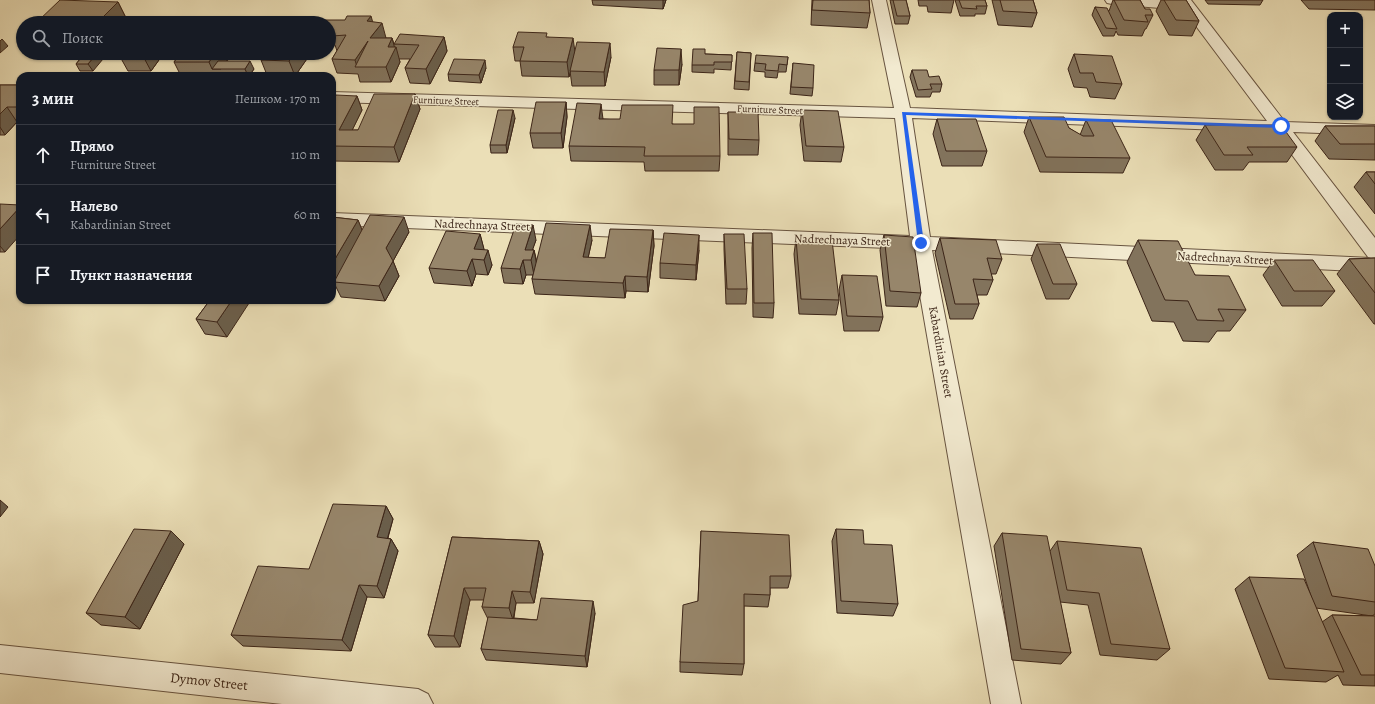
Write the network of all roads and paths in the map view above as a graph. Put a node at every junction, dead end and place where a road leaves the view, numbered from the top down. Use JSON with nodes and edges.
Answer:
{"nodes":[{"id":1,"x":879,"y":0,"type":"edge"},
{"id":2,"x":1112,"y":0,"type":"edge"},
{"id":3,"x":1186,"y":3,"type":"edge"},
{"id":4,"x":336,"y":97,"type":"edge"},
{"id":5,"x":903,"y":113,"type":"junction"},
{"id":6,"x":1281,"y":126,"type":"junction"},
{"id":7,"x":1375,"y":130,"type":"edge"},
{"id":8,"x":336,"y":219,"type":"edge"},
{"id":9,"x":921,"y":243,"type":"junction"},
{"id":10,"x":1375,"y":252,"type":"edge"},
{"id":11,"x":1375,"y":265,"type":"edge"},
{"id":12,"x":0,"y":659,"type":"edge"},
{"id":13,"x":418,"y":704,"type":"edge"},
{"id":14,"x":1006,"y":704,"type":"edge"}],
"edges":[{"from":1,"to":5,"type":"street","name":"Kabardinian Street"},
{"from":2,"to":3,"type":"street"},
{"from":3,"to":6,"type":"street"},
{"from":4,"to":5,"type":"street","name":"Furniture Street"},
{"from":5,"to":6,"type":"street","name":"Furniture Street"},
{"from":5,"to":9,"type":"street","name":"Kabardinian Street"},
{"from":6,"to":7,"type":"street","name":"Furniture Street"},
{"from":6,"to":10,"type":"street"},
{"from":8,"to":9,"type":"street","name":"Nadrechnaya Street"},
{"from":9,"to":11,"type":"street","name":"Nadrechnaya Street"},
{"from":9,"to":14,"type":"street","name":"Kabardinian Street"},
{"from":12,"to":13,"type":"street","name":"Dymov Street"}]}
